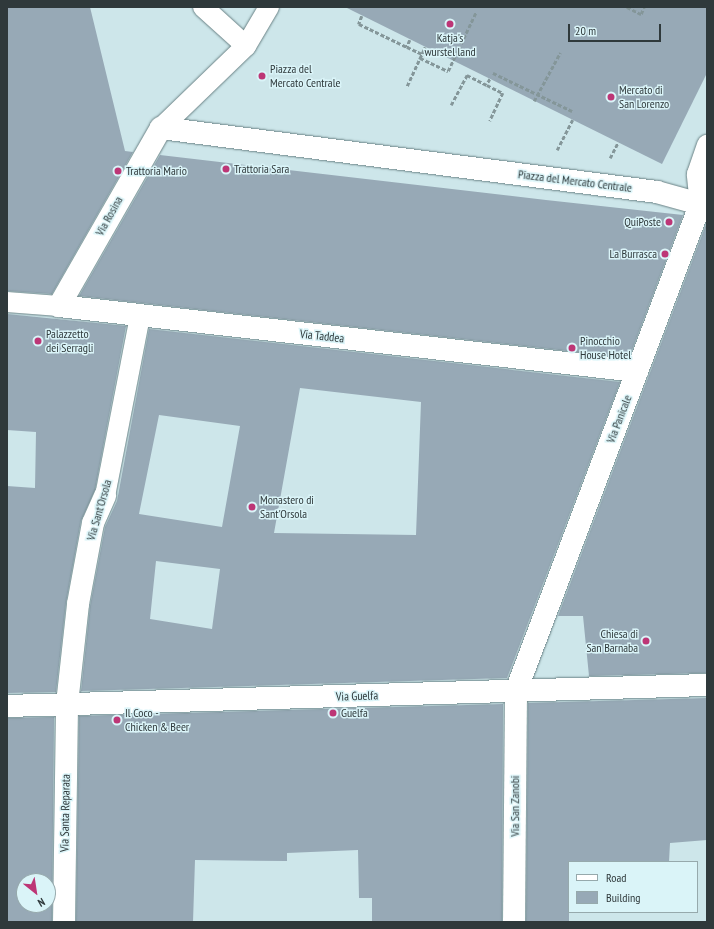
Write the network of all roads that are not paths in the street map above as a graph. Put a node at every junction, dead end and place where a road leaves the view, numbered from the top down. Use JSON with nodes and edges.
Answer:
{"nodes":[{"id":1,"x":203,"y":7,"type":"edge"},
{"id":2,"x":270,"y":7,"type":"edge"},
{"id":3,"x":246,"y":46,"type":"junction"},
{"id":4,"x":161,"y":128,"type":"junction"},
{"id":5,"x":707,"y":145,"type":"edge"},
{"id":6,"x":704,"y":205,"type":"edge"},
{"id":7,"x":7,"y":302,"type":"edge"},
{"id":8,"x":59,"y":306,"type":"junction"},
{"id":9,"x":140,"y":316,"type":"junction"},
{"id":10,"x":637,"y":371,"type":"junction"},
{"id":11,"x":105,"y":496,"type":"joint"},
{"id":12,"x":707,"y":684,"type":"edge"},
{"id":13,"x":516,"y":691,"type":"junction"},
{"id":14,"x":67,"y":704,"type":"junction"},
{"id":15,"x":7,"y":706,"type":"edge"},
{"id":16,"x":64,"y":922,"type":"edge"},
{"id":17,"x":514,"y":922,"type":"edge"}],
"edges":[{"from":1,"to":3,"type":"street"},
{"from":2,"to":3,"type":"street"},
{"from":3,"to":4,"type":"street"},
{"from":4,"to":6,"type":"street","name":"Piazza del Mercato Centrale"},
{"from":4,"to":8,"type":"street","name":"Via Rosina"},
{"from":5,"to":6,"type":"street","name":"Via Panicale"},
{"from":6,"to":10,"type":"street","name":"Via Panicale"},
{"from":7,"to":8,"type":"street","name":"Via Taddea"},
{"from":8,"to":9,"type":"street","name":"Via Taddea"},
{"from":9,"to":10,"type":"street","name":"Via Taddea"},
{"from":9,"to":11,"type":"street","name":"Via Sant'Orsola"},
{"from":10,"to":13,"type":"street","name":"Via Panicale"},
{"from":11,"to":14,"type":"street","name":"Via Sant'Orsola"},
{"from":12,"to":13,"type":"street","name":"Via Guelfa"},
{"from":13,"to":14,"type":"street","name":"Via Guelfa"},
{"from":13,"to":17,"type":"street","name":"Via San Zanobi"},
{"from":14,"to":15,"type":"street","name":"Via Guelfa"},
{"from":14,"to":16,"type":"street","name":"Via Santa Reparata"}]}
